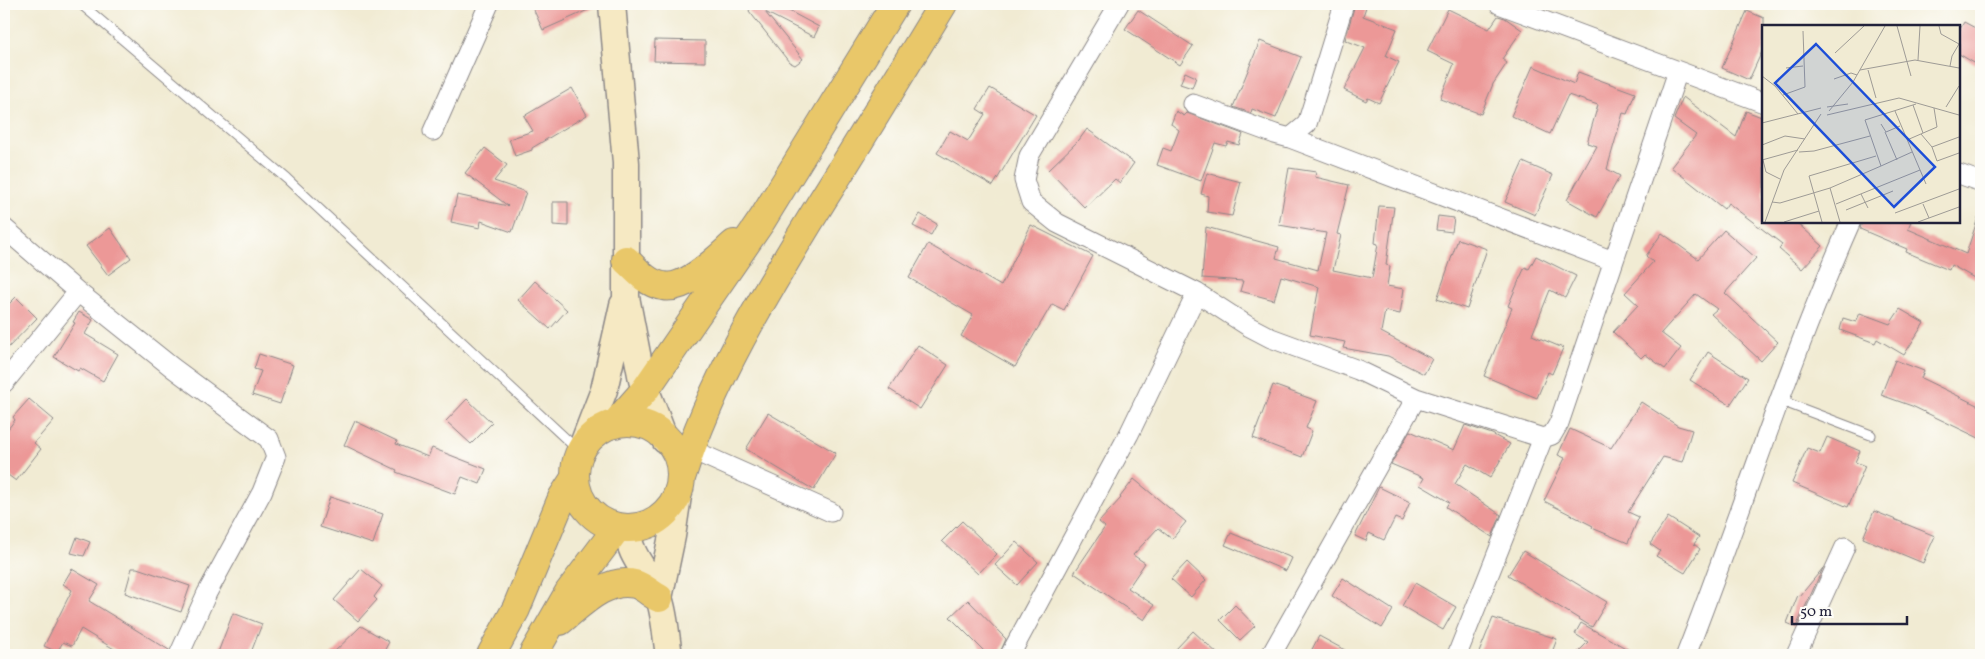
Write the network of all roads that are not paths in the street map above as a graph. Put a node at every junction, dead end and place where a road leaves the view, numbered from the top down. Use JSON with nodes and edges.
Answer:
{"nodes":[{"id":1,"x":82,"y":4,"type":"edge"},
{"id":2,"x":489,"y":4,"type":"edge"},
{"id":3,"x":612,"y":4,"type":"edge"},
{"id":4,"x":895,"y":4,"type":"edge"},
{"id":5,"x":943,"y":4,"type":"edge"},
{"id":6,"x":1118,"y":4,"type":"edge"},
{"id":7,"x":1344,"y":4,"type":"edge"},
{"id":8,"x":1499,"y":4,"type":"edge"},
{"id":9,"x":1534,"y":10,"type":"edge"},
{"id":10,"x":1678,"y":71,"type":"junction"},
{"id":11,"x":1762,"y":102,"type":"edge"},
{"id":12,"x":1193,"y":104,"type":"dead end"},
{"id":13,"x":434,"y":130,"type":"dead end"},
{"id":14,"x":1290,"y":138,"type":"junction"},
{"id":15,"x":1960,"y":174,"type":"edge"},
{"id":16,"x":1981,"y":182,"type":"edge"},
{"id":17,"x":762,"y":220,"type":"junction"},
{"id":18,"x":1851,"y":222,"type":"edge"},
{"id":19,"x":4,"y":228,"type":"edge"},
{"id":20,"x":626,"y":260,"type":"junction"},
{"id":21,"x":1613,"y":261,"type":"junction"},
{"id":22,"x":78,"y":292,"type":"junction"},
{"id":23,"x":1197,"y":293,"type":"junction"},
{"id":24,"x":626,"y":297,"type":"junction"},
{"id":25,"x":4,"y":383,"type":"edge"},
{"id":26,"x":645,"y":390,"type":"junction"},
{"id":27,"x":1416,"y":398,"type":"junction"},
{"id":28,"x":1779,"y":400,"type":"junction"},
{"id":29,"x":615,"y":424,"type":"junction"},
{"id":30,"x":1871,"y":435,"type":"dead end"},
{"id":31,"x":1543,"y":438,"type":"junction"},
{"id":32,"x":665,"y":440,"type":"junction"},
{"id":33,"x":690,"y":449,"type":"junction"},
{"id":34,"x":578,"y":465,"type":"junction"},
{"id":35,"x":680,"y":484,"type":"junction"},
{"id":36,"x":831,"y":512,"type":"dead end"},
{"id":37,"x":622,"y":528,"type":"junction"},
{"id":38,"x":1844,"y":547,"type":"dead end"},
{"id":39,"x":659,"y":598,"type":"junction"},
{"id":40,"x":549,"y":630,"type":"junction"},
{"id":41,"x":179,"y":655,"type":"edge"},
{"id":42,"x":491,"y":655,"type":"edge"},
{"id":43,"x":533,"y":655,"type":"edge"},
{"id":44,"x":670,"y":655,"type":"edge"},
{"id":45,"x":1010,"y":655,"type":"edge"},
{"id":46,"x":1271,"y":655,"type":"edge"},
{"id":47,"x":1457,"y":655,"type":"edge"},
{"id":48,"x":1686,"y":655,"type":"edge"},
{"id":49,"x":1796,"y":655,"type":"edge"}],
"edges":[{"from":1,"to":34,"type":"lane"},
{"from":2,"to":13,"type":"street"},
{"from":3,"to":20,"type":"street"},
{"from":4,"to":17,"type":"main road"},
{"from":5,"to":33,"type":"main road"},
{"from":6,"to":23,"type":"street"},
{"from":7,"to":14,"type":"street"},
{"from":8,"to":9,"type":"street"},
{"from":9,"to":10,"type":"street"},
{"from":10,"to":11,"type":"street"},
{"from":10,"to":21,"type":"street"},
{"from":12,"to":14,"type":"street"},
{"from":14,"to":21,"type":"street"},
{"from":15,"to":16,"type":"street"},
{"from":17,"to":20,"type":"main road"},
{"from":17,"to":26,"type":"main road"},
{"from":18,"to":28,"type":"street"},
{"from":19,"to":22,"type":"street"},
{"from":20,"to":24,"type":"street"},
{"from":21,"to":31,"type":"street"},
{"from":22,"to":25,"type":"street"},
{"from":22,"to":41,"type":"street"},
{"from":23,"to":27,"type":"street"},
{"from":23,"to":45,"type":"street"},
{"from":24,"to":26,"type":"street"},
{"from":24,"to":34,"type":"street"},
{"from":26,"to":29,"type":"main road"},
{"from":26,"to":32,"type":"street"},
{"from":27,"to":31,"type":"street"},
{"from":27,"to":46,"type":"street"},
{"from":28,"to":30,"type":"lane"},
{"from":28,"to":48,"type":"street"},
{"from":29,"to":32,"type":"main road"},
{"from":29,"to":34,"type":"main road"},
{"from":31,"to":47,"type":"street"},
{"from":32,"to":35,"type":"main road"},
{"from":33,"to":35,"type":"main road"},
{"from":33,"to":36,"type":"street"},
{"from":34,"to":37,"type":"main road"},
{"from":34,"to":42,"type":"main road"},
{"from":35,"to":37,"type":"main road"},
{"from":35,"to":39,"type":"street"},
{"from":37,"to":39,"type":"street"},
{"from":37,"to":40,"type":"main road"},
{"from":38,"to":49,"type":"street"},
{"from":39,"to":40,"type":"main road"},
{"from":39,"to":44,"type":"street"},
{"from":40,"to":43,"type":"main road"}]}
